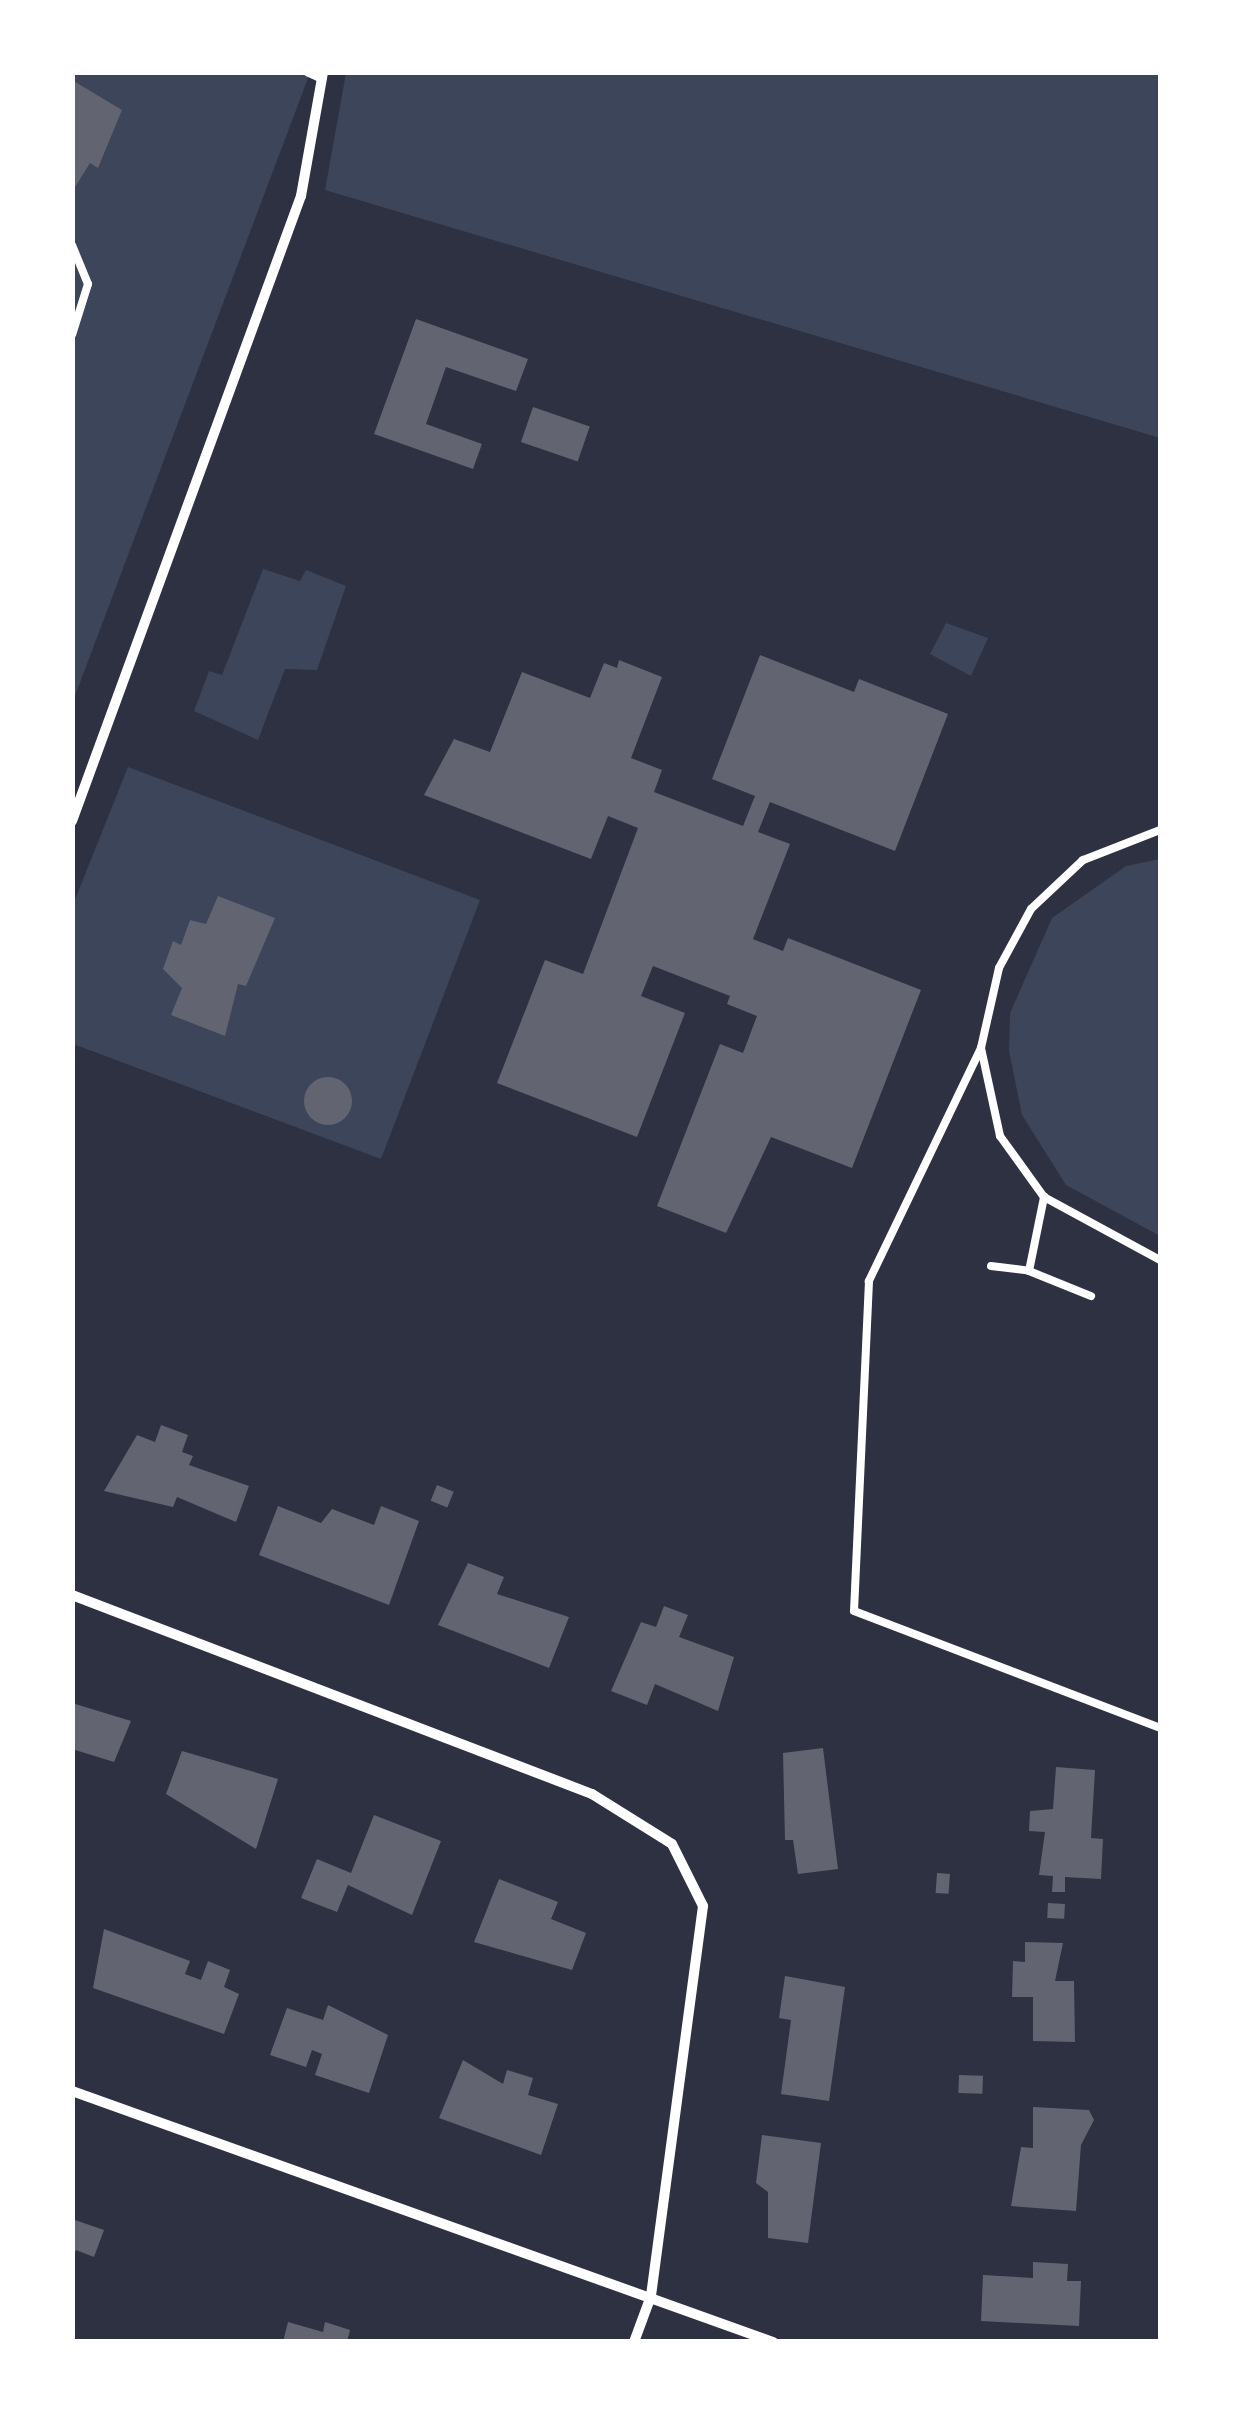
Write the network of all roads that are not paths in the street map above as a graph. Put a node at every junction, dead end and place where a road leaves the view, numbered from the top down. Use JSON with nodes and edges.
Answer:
{"nodes":[{"id":1,"x":307,"y":72,"type":"edge"},
{"id":2,"x":323,"y":76,"type":"edge"},
{"id":3,"x":72,"y":245,"type":"edge"},
{"id":4,"x":72,"y":335,"type":"edge"},
{"id":5,"x":72,"y":821,"type":"edge"},
{"id":6,"x":1160,"y":830,"type":"edge"},
{"id":7,"x":981,"y":1048,"type":"junction"},
{"id":8,"x":1044,"y":1196,"type":"junction"},
{"id":9,"x":1160,"y":1260,"type":"edge"},
{"id":10,"x":992,"y":1266,"type":"dead end"},
{"id":11,"x":1029,"y":1272,"type":"junction"},
{"id":12,"x":1091,"y":1296,"type":"dead end"},
{"id":13,"x":72,"y":1595,"type":"edge"},
{"id":14,"x":1160,"y":1728,"type":"edge"},
{"id":15,"x":72,"y":2091,"type":"edge"},
{"id":16,"x":651,"y":2296,"type":"junction"},
{"id":17,"x":634,"y":2342,"type":"edge"},
{"id":18,"x":773,"y":2342,"type":"edge"}],
"edges":[{"from":1,"to":2,"type":"lane"},
{"from":2,"to":5,"type":"street"},
{"from":3,"to":4,"type":"lane"},
{"from":6,"to":7,"type":"lane"},
{"from":7,"to":8,"type":"lane"},
{"from":7,"to":14,"type":"lane"},
{"from":8,"to":9,"type":"lane"},
{"from":8,"to":11,"type":"lane"},
{"from":10,"to":11,"type":"lane"},
{"from":11,"to":12,"type":"lane"},
{"from":13,"to":16,"type":"street"},
{"from":15,"to":16,"type":"street"},
{"from":16,"to":17,"type":"street"},
{"from":16,"to":18,"type":"street"}]}
